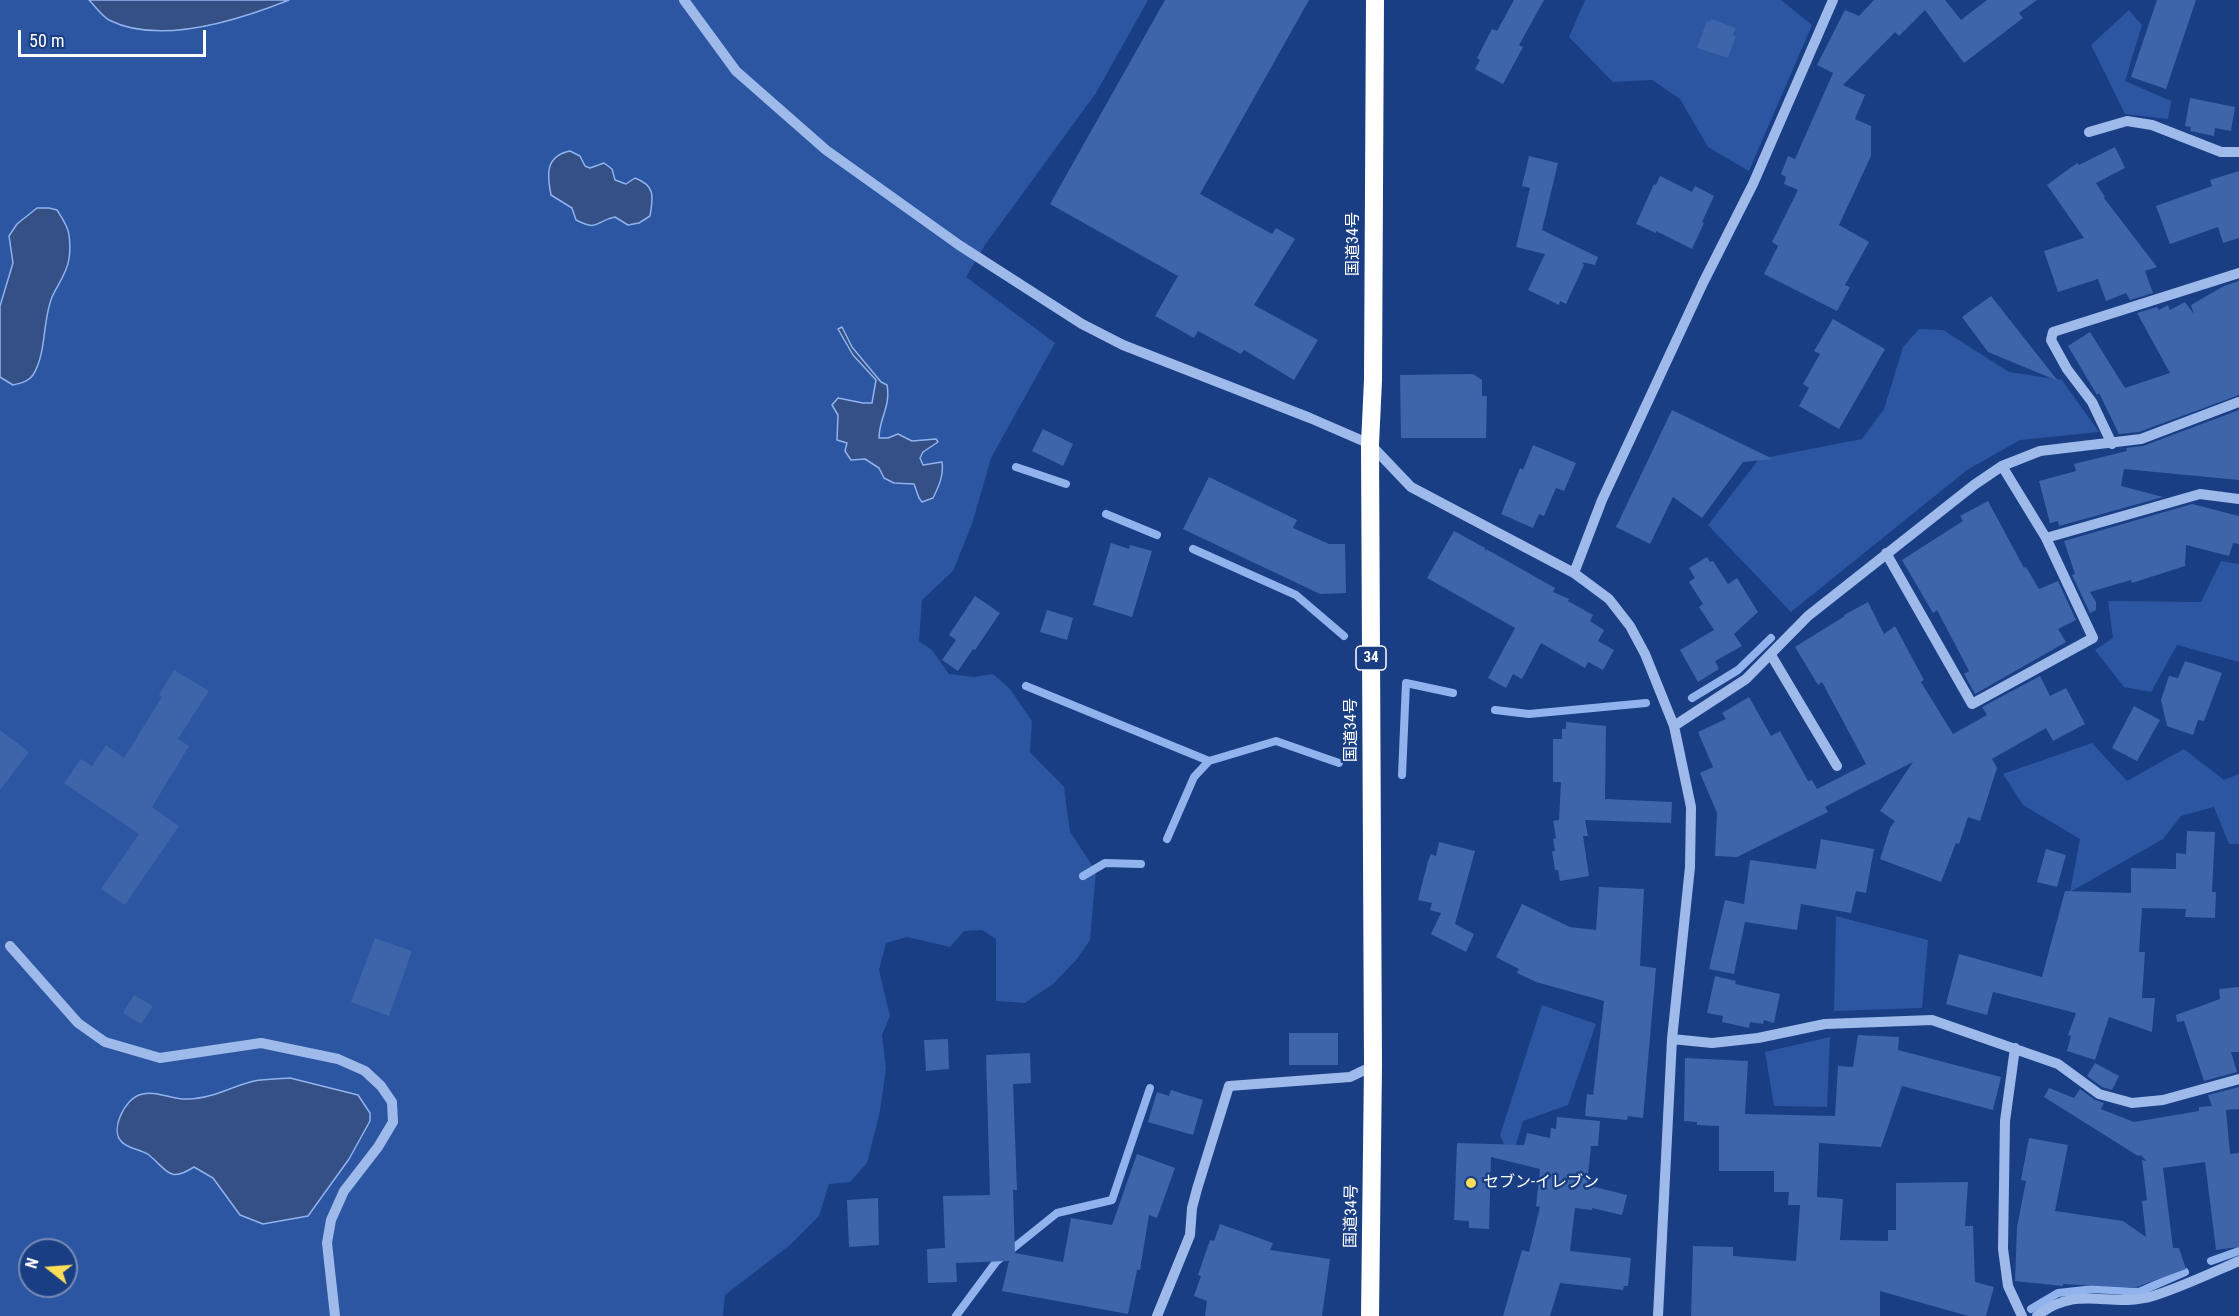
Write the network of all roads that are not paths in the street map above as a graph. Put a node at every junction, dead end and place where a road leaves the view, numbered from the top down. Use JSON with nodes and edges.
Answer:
{"nodes":[{"id":1,"x":684,"y":0,"type":"edge"},
{"id":2,"x":1375,"y":0,"type":"edge"},
{"id":3,"x":1833,"y":0,"type":"edge"},
{"id":4,"x":2089,"y":132,"type":"dead end"},
{"id":5,"x":2239,"y":152,"type":"edge"},
{"id":6,"x":2239,"y":273,"type":"edge"},
{"id":7,"x":2239,"y":402,"type":"edge"},
{"id":8,"x":1370,"y":444,"type":"junction"},
{"id":9,"x":2112,"y":444,"type":"junction"},
{"id":10,"x":2002,"y":466,"type":"junction"},
{"id":11,"x":2239,"y":499,"type":"edge"},
{"id":12,"x":2046,"y":538,"type":"junction"},
{"id":13,"x":1886,"y":554,"type":"junction"},
{"id":14,"x":1574,"y":573,"type":"junction"},
{"id":15,"x":1771,"y":655,"type":"junction"},
{"id":16,"x":1674,"y":726,"type":"junction"},
{"id":17,"x":1837,"y":766,"type":"dead end"},
{"id":18,"x":10,"y":946,"type":"dead end"},
{"id":19,"x":1672,"y":1039,"type":"junction"},
{"id":20,"x":2015,"y":1048,"type":"junction"},
{"id":21,"x":1373,"y":1066,"type":"junction"},
{"id":22,"x":2239,"y":1079,"type":"edge"},
{"id":23,"x":2239,"y":1261,"type":"edge"},
{"id":24,"x":335,"y":1316,"type":"edge"},
{"id":25,"x":1158,"y":1316,"type":"edge"},
{"id":26,"x":1370,"y":1316,"type":"edge"},
{"id":27,"x":1658,"y":1316,"type":"edge"},
{"id":28,"x":2022,"y":1316,"type":"edge"},
{"id":29,"x":2037,"y":1316,"type":"edge"}],
"edges":[{"from":1,"to":8,"type":"street"},
{"from":2,"to":8,"type":"highway","name":"国道34号","number":"34"},
{"from":3,"to":14,"type":"street"},
{"from":4,"to":5,"type":"street"},
{"from":6,"to":9,"type":"street"},
{"from":7,"to":9,"type":"street"},
{"from":8,"to":14,"type":"street"},
{"from":8,"to":21,"type":"highway","name":"国道34号","number":"34"},
{"from":9,"to":10,"type":"street"},
{"from":10,"to":12,"type":"street"},
{"from":10,"to":13,"type":"street"},
{"from":11,"to":12,"type":"street"},
{"from":12,"to":13,"type":"street"},
{"from":13,"to":15,"type":"street"},
{"from":14,"to":16,"type":"street"},
{"from":15,"to":16,"type":"street"},
{"from":15,"to":17,"type":"street"},
{"from":16,"to":19,"type":"street"},
{"from":18,"to":24,"type":"street"},
{"from":19,"to":20,"type":"street"},
{"from":19,"to":27,"type":"street"},
{"from":20,"to":22,"type":"street"},
{"from":20,"to":28,"type":"street"},
{"from":21,"to":25,"type":"street"},
{"from":21,"to":26,"type":"highway","name":"国道34号","number":"34"},
{"from":23,"to":29,"type":"street"}]}
